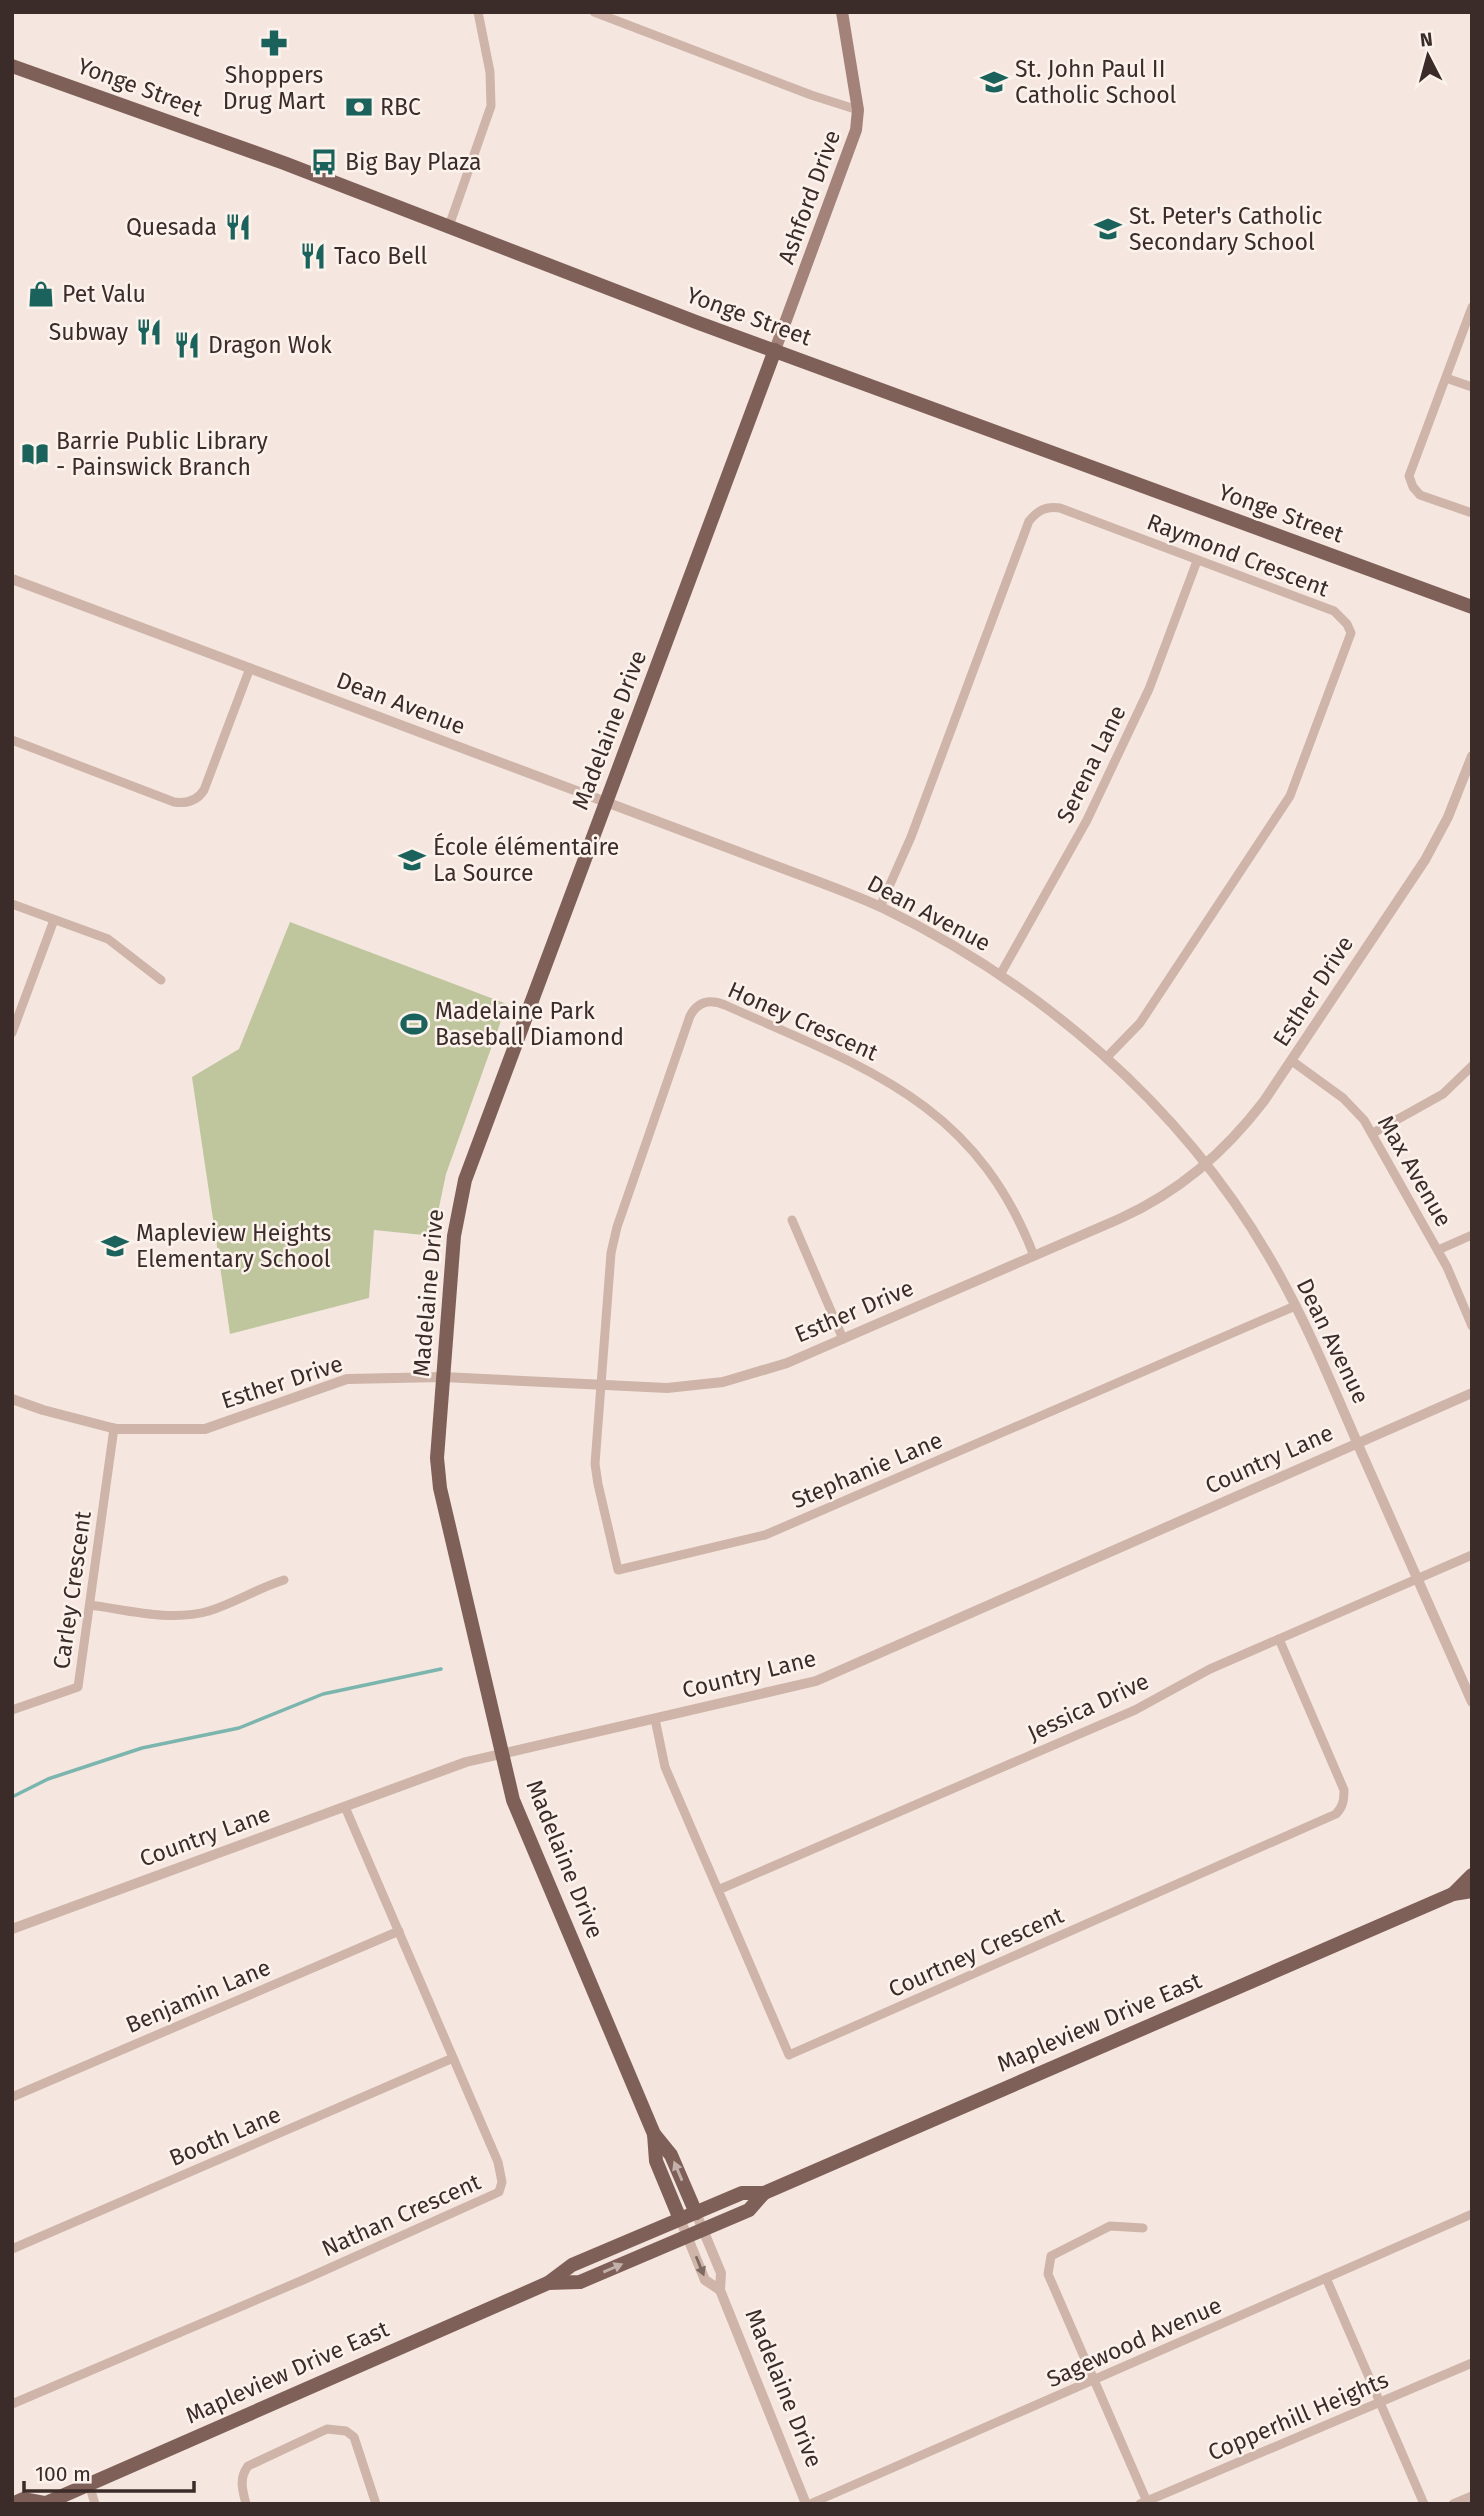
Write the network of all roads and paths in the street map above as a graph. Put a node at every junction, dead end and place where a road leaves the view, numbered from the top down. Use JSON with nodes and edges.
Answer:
{"nodes":[{"id":1,"x":478,"y":12,"type":"edge"},
{"id":2,"x":594,"y":12,"type":"edge"},
{"id":3,"x":842,"y":12,"type":"edge"},
{"id":4,"x":12,"y":66,"type":"edge"},
{"id":5,"x":858,"y":110,"type":"junction"},
{"id":6,"x":449,"y":226,"type":"junction"},
{"id":7,"x":1472,"y":307,"type":"edge"},
{"id":8,"x":775,"y":350,"type":"junction"},
{"id":9,"x":1446,"y":379,"type":"junction"},
{"id":10,"x":1472,"y":387,"type":"edge"},
{"id":11,"x":1472,"y":513,"type":"edge"},
{"id":12,"x":1197,"y":561,"type":"junction"},
{"id":13,"x":12,"y":579,"type":"edge"},
{"id":14,"x":1472,"y":607,"type":"edge"},
{"id":15,"x":250,"y":668,"type":"junction"},
{"id":16,"x":12,"y":740,"type":"edge"},
{"id":17,"x":1472,"y":756,"type":"edge"},
{"id":18,"x":606,"y":802,"type":"junction"},
{"id":19,"x":12,"y":904,"type":"edge"},
{"id":20,"x":880,"y":907,"type":"junction"},
{"id":21,"x":54,"y":920,"type":"junction"},
{"id":22,"x":1000,"y":975,"type":"junction"},
{"id":23,"x":161,"y":980,"type":"dead end"},
{"id":24,"x":12,"y":1033,"type":"edge"},
{"id":25,"x":1106,"y":1058,"type":"junction"},
{"id":26,"x":1292,"y":1061,"type":"junction"},
{"id":27,"x":1472,"y":1066,"type":"edge"},
{"id":28,"x":1373,"y":1133,"type":"junction"},
{"id":29,"x":1206,"y":1165,"type":"junction"},
{"id":30,"x":792,"y":1220,"type":"dead end"},
{"id":31,"x":1472,"y":1235,"type":"edge"},
{"id":32,"x":1438,"y":1250,"type":"junction"},
{"id":33,"x":1034,"y":1256,"type":"junction"},
{"id":34,"x":1295,"y":1306,"type":"junction"},
{"id":35,"x":1472,"y":1326,"type":"edge"},
{"id":36,"x":843,"y":1339,"type":"junction"},
{"id":37,"x":443,"y":1377,"type":"junction"},
{"id":38,"x":601,"y":1386,"type":"junction"},
{"id":39,"x":1472,"y":1393,"type":"edge"},
{"id":40,"x":12,"y":1399,"type":"edge"},
{"id":41,"x":114,"y":1428,"type":"junction"},
{"id":42,"x":1358,"y":1443,"type":"junction"},
{"id":43,"x":1472,"y":1555,"type":"edge"},
{"id":44,"x":1418,"y":1579,"type":"junction"},
{"id":45,"x":284,"y":1580,"type":"dead end"},
{"id":46,"x":90,"y":1605,"type":"junction"},
{"id":47,"x":1279,"y":1639,"type":"junction"},
{"id":48,"x":1472,"y":1702,"type":"edge"},
{"id":49,"x":12,"y":1710,"type":"edge"},
{"id":50,"x":655,"y":1719,"type":"junction"},
{"id":51,"x":502,"y":1753,"type":"junction"},
{"id":52,"x":345,"y":1807,"type":"junction"},
{"id":53,"x":1472,"y":1875,"type":"edge"},
{"id":54,"x":718,"y":1890,"type":"junction"},
{"id":55,"x":1472,"y":1891,"type":"edge"},
{"id":56,"x":1453,"y":1894,"type":"junction"},
{"id":57,"x":12,"y":1929,"type":"edge"},
{"id":58,"x":399,"y":1931,"type":"junction"},
{"id":59,"x":453,"y":2058,"type":"junction"},
{"id":60,"x":12,"y":2097,"type":"edge"},
{"id":61,"x":654,"y":2134,"type":"junction"},
{"id":62,"x":764,"y":2193,"type":"junction"},
{"id":63,"x":696,"y":2213,"type":"junction"},
{"id":64,"x":1472,"y":2214,"type":"edge"},
{"id":65,"x":680,"y":2219,"type":"junction"},
{"id":66,"x":1143,"y":2228,"type":"dead end"},
{"id":67,"x":703,"y":2230,"type":"junction"},
{"id":68,"x":688,"y":2236,"type":"junction"},
{"id":69,"x":12,"y":2249,"type":"edge"},
{"id":70,"x":1326,"y":2278,"type":"junction"},
{"id":71,"x":548,"y":2283,"type":"junction"},
{"id":72,"x":720,"y":2290,"type":"junction"},
{"id":73,"x":1472,"y":2363,"type":"edge"},
{"id":74,"x":1095,"y":2380,"type":"junction"},
{"id":75,"x":1379,"y":2402,"type":"junction"},
{"id":76,"x":12,"y":2404,"type":"edge"},
{"id":77,"x":89,"y":2484,"type":"junction"},
{"id":78,"x":1472,"y":2496,"type":"edge"},
{"id":79,"x":1145,"y":2503,"type":"edge"},
{"id":80,"x":12,"y":2504,"type":"edge"},
{"id":81,"x":44,"y":2504,"type":"edge"},
{"id":82,"x":95,"y":2504,"type":"edge"},
{"id":83,"x":246,"y":2504,"type":"edge"},
{"id":84,"x":376,"y":2504,"type":"edge"},
{"id":85,"x":808,"y":2504,"type":"edge"},
{"id":86,"x":1424,"y":2504,"type":"edge"},
{"id":87,"x":1453,"y":2504,"type":"edge"}],
"edges":[{"from":1,"to":6,"type":"street"},
{"from":2,"to":5,"type":"street"},
{"from":3,"to":5,"type":"main road","name":"Ashford Drive"},
{"from":4,"to":6,"type":"main road","name":"Yonge Street"},
{"from":5,"to":8,"type":"main road","name":"Ashford Drive"},
{"from":6,"to":8,"type":"main road","name":"Yonge Street"},
{"from":7,"to":9,"type":"street"},
{"from":8,"to":14,"type":"main road","name":"Yonge Street"},
{"from":8,"to":18,"type":"main road","name":"Madelaine Drive"},
{"from":9,"to":10,"type":"street"},
{"from":9,"to":11,"type":"street"},
{"from":12,"to":20,"type":"street","name":"Raymond Crescent"},
{"from":12,"to":22,"type":"street","name":"Serena Lane"},
{"from":12,"to":25,"type":"street","name":"Raymond Crescent"},
{"from":13,"to":15,"type":"street","name":"Dean Avenue"},
{"from":15,"to":16,"type":"street"},
{"from":15,"to":18,"type":"street","name":"Dean Avenue"},
{"from":17,"to":26,"type":"street","name":"Esther Drive"},
{"from":18,"to":20,"type":"street","name":"Dean Avenue"},
{"from":18,"to":37,"type":"main road","name":"Madelaine Drive"},
{"from":19,"to":21,"type":"street"},
{"from":20,"to":22,"type":"street","name":"Dean Avenue"},
{"from":21,"to":23,"type":"street"},
{"from":21,"to":24,"type":"street"},
{"from":22,"to":25,"type":"street","name":"Dean Avenue"},
{"from":25,"to":29,"type":"street","name":"Dean Avenue"},
{"from":26,"to":28,"type":"street","name":"Max Avenue"},
{"from":26,"to":29,"type":"street","name":"Esther Drive"},
{"from":27,"to":28,"type":"street"},
{"from":28,"to":32,"type":"street","name":"Max Avenue"},
{"from":29,"to":33,"type":"street","name":"Esther Drive"},
{"from":29,"to":34,"type":"street","name":"Dean Avenue"},
{"from":30,"to":36,"type":"street"},
{"from":31,"to":32,"type":"street"},
{"from":32,"to":35,"type":"street","name":"Max Avenue"},
{"from":33,"to":36,"type":"street","name":"Esther Drive"},
{"from":33,"to":38,"type":"street","name":"Honey Crescent"},
{"from":34,"to":38,"type":"street","name":"Stephanie Lane"},
{"from":34,"to":42,"type":"street","name":"Dean Avenue"},
{"from":36,"to":38,"type":"street","name":"Esther Drive"},
{"from":37,"to":38,"type":"street","name":"Esther Drive"},
{"from":37,"to":41,"type":"street","name":"Esther Drive"},
{"from":37,"to":51,"type":"main road","name":"Madelaine Drive"},
{"from":39,"to":42,"type":"street","name":"Country Lane"},
{"from":40,"to":41,"type":"street","name":"Esther Drive"},
{"from":41,"to":46,"type":"street","name":"Carley Crescent"},
{"from":42,"to":44,"type":"street","name":"Dean Avenue"},
{"from":42,"to":50,"type":"street","name":"Country Lane"},
{"from":43,"to":44,"type":"street","name":"Jessica Drive"},
{"from":44,"to":47,"type":"street","name":"Jessica Drive"},
{"from":44,"to":48,"type":"street","name":"Dean Avenue"},
{"from":45,"to":46,"type":"street"},
{"from":46,"to":49,"type":"street","name":"Carley Crescent"},
{"from":47,"to":54,"type":"street","name":"Jessica Drive"},
{"from":47,"to":54,"type":"street","name":"Courtney Crescent"},
{"from":50,"to":51,"type":"street","name":"Country Lane"},
{"from":50,"to":54,"type":"street","name":"Courtney Crescent"},
{"from":51,"to":52,"type":"street","name":"Country Lane"},
{"from":51,"to":61,"type":"main road","name":"Madelaine Drive"},
{"from":52,"to":57,"type":"street","name":"Country Lane"},
{"from":52,"to":58,"type":"street","name":"Nathan Crescent"},
{"from":53,"to":56,"type":"main road","name":"Mapleview Drive East"},
{"from":55,"to":56,"type":"main road","name":"Mapleview Drive East"},
{"from":56,"to":62,"type":"main road","name":"Mapleview Drive East"},
{"from":58,"to":59,"type":"street","name":"Nathan Crescent"},
{"from":58,"to":60,"type":"street","name":"Benjamin Lane"},
{"from":59,"to":69,"type":"street","name":"Booth Lane"},
{"from":59,"to":76,"type":"street","name":"Nathan Crescent"},
{"from":63,"to":61,"type":"main road","name":"Madelaine Drive","one_way":true},
{"from":61,"to":65,"type":"main road","name":"Madelaine Drive"},
{"from":62,"to":63,"type":"main road","name":"Mapleview Drive East"},
{"from":62,"to":67,"type":"main road","name":"Mapleview Drive East"},
{"from":63,"to":65,"type":"main road","name":"Mapleview Drive East"},
{"from":63,"to":67,"type":"street","name":"Madelaine Drive"},
{"from":64,"to":70,"type":"street","name":"Sagewood Avenue"},
{"from":65,"to":68,"type":"street","name":"Madelaine Drive"},
{"from":65,"to":71,"type":"main road","name":"Mapleview Drive East"},
{"from":66,"to":74,"type":"street"},
{"from":67,"to":68,"type":"main road","name":"Mapleview Drive East"},
{"from":67,"to":72,"type":"street","name":"Madelaine Drive"},
{"from":71,"to":68,"type":"main road","name":"Mapleview Drive East","one_way":true},
{"from":68,"to":72,"type":"street","name":"Madelaine Drive","one_way":true},
{"from":70,"to":74,"type":"street","name":"Sagewood Avenue"},
{"from":70,"to":75,"type":"street"},
{"from":71,"to":77,"type":"main road","name":"Mapleview Drive East"},
{"from":72,"to":85,"type":"street","name":"Madelaine Drive"},
{"from":73,"to":75,"type":"street","name":"Copperhill Heights"},
{"from":74,"to":79,"type":"street"},
{"from":74,"to":85,"type":"street","name":"Sagewood Avenue"},
{"from":75,"to":79,"type":"street","name":"Copperhill Heights"},
{"from":75,"to":86,"type":"street"},
{"from":77,"to":81,"type":"main road","name":"Mapleview Drive East"},
{"from":77,"to":82,"type":"street"},
{"from":78,"to":87,"type":"street"},
{"from":80,"to":81,"type":"main road","name":"Mapleview Drive East"},
{"from":83,"to":84,"type":"street"}]}
